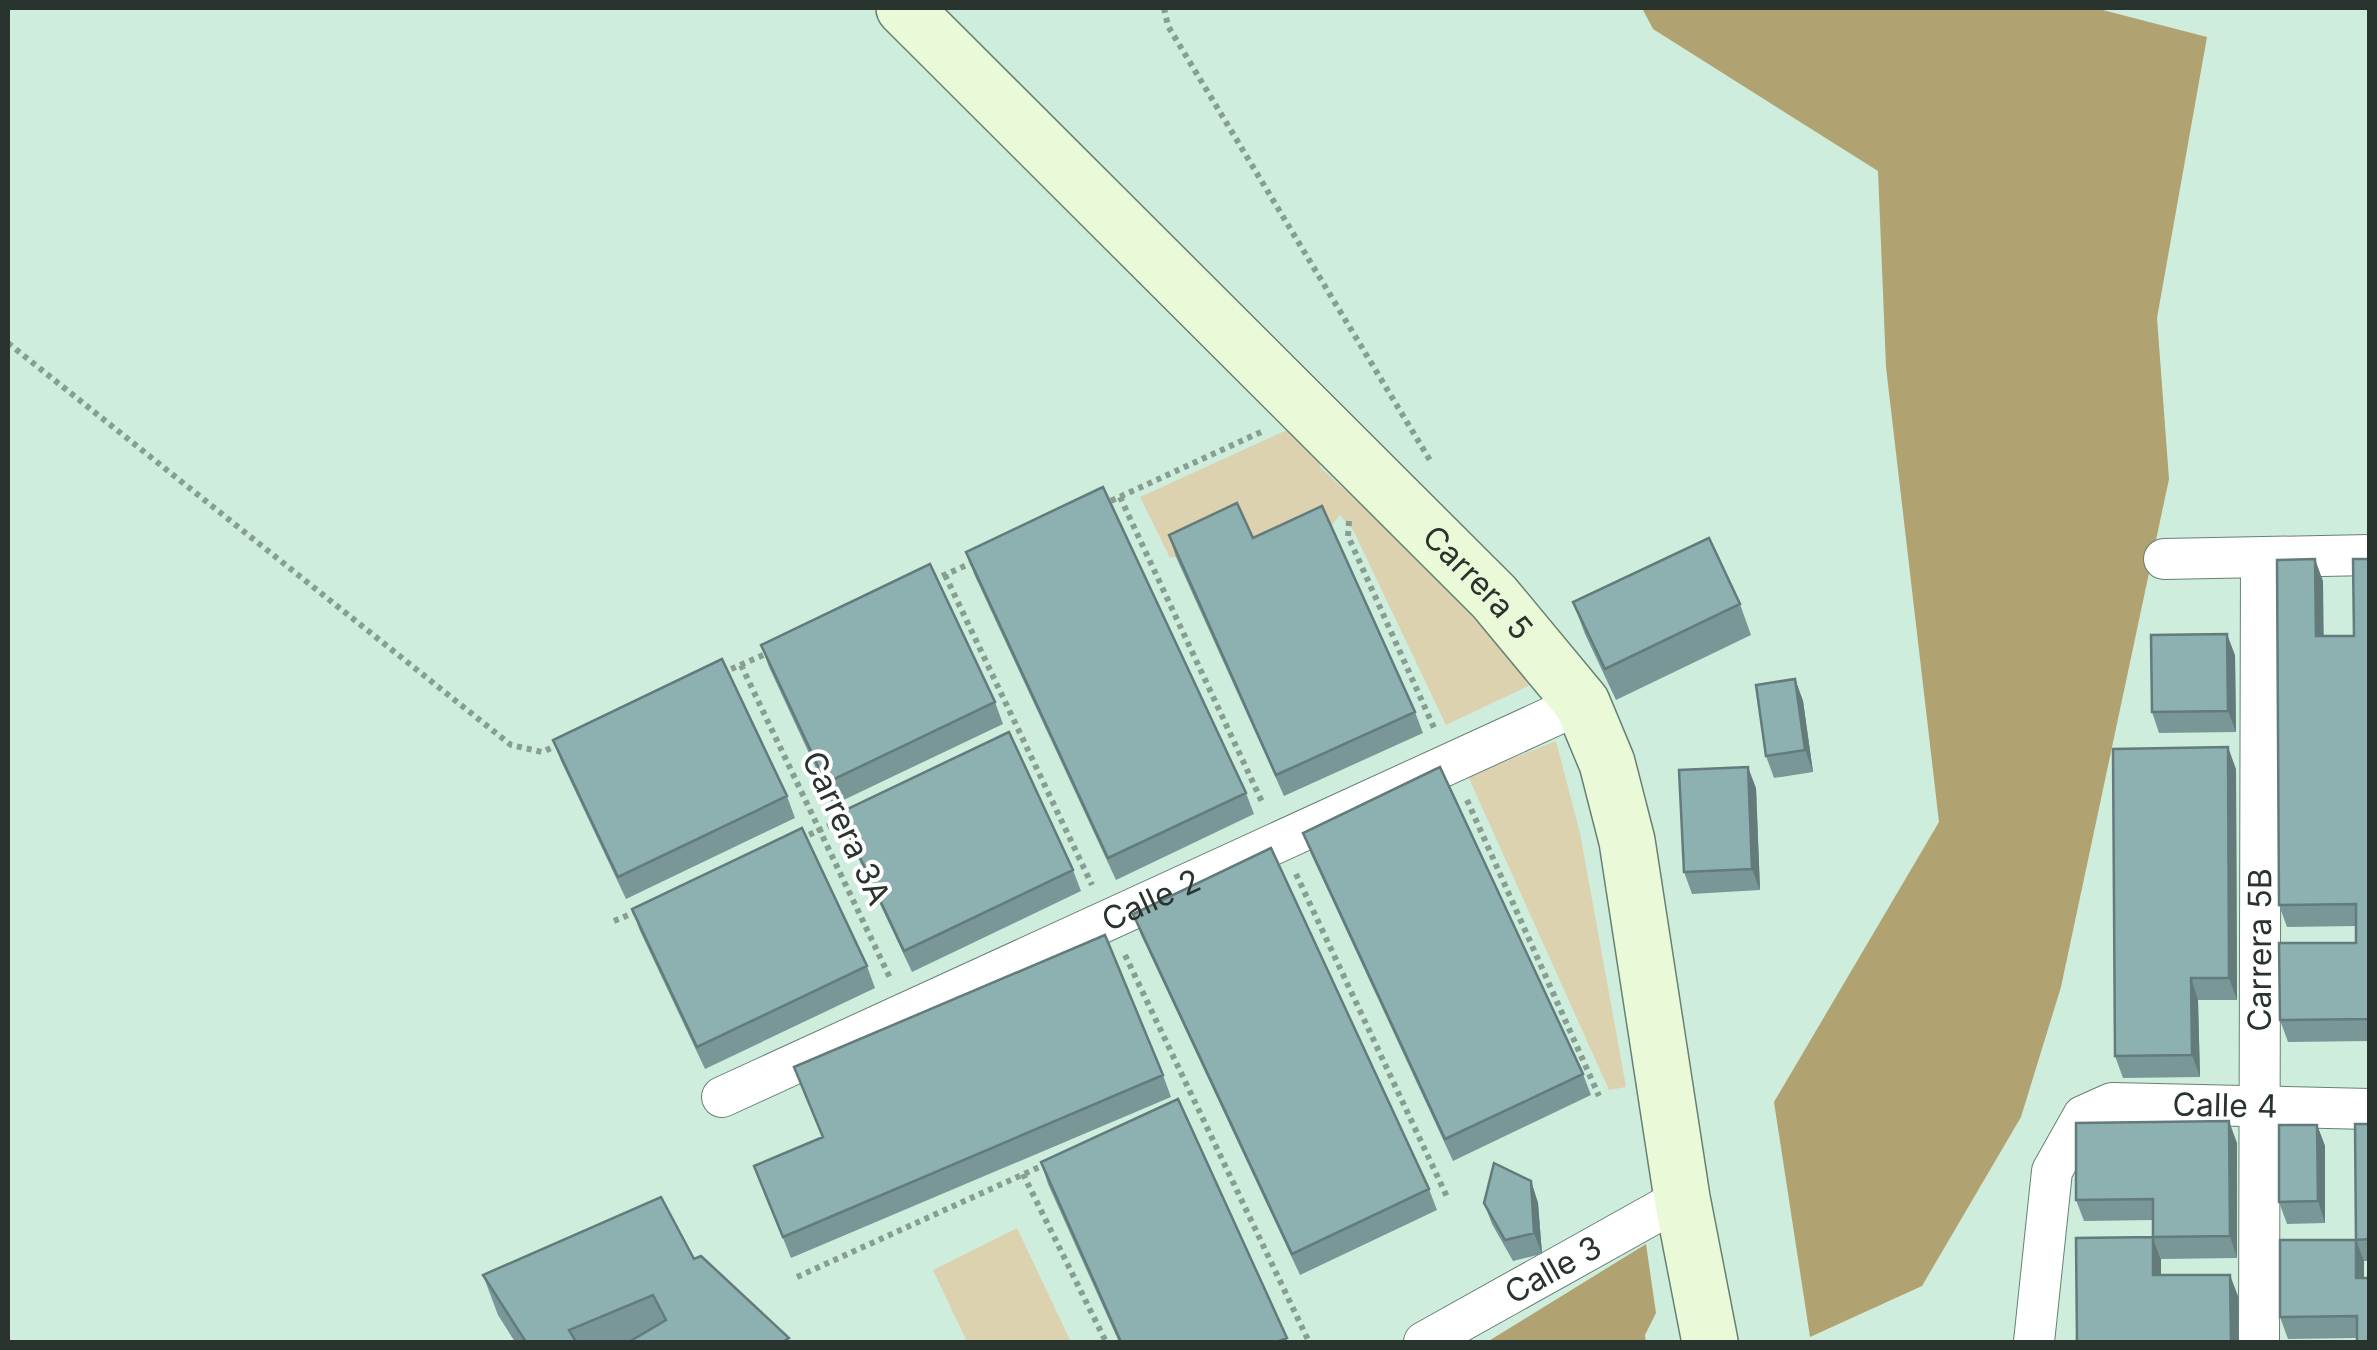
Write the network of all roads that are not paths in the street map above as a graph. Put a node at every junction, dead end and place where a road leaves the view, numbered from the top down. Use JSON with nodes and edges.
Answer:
{"nodes":[{"id":1,"x":904,"y":8,"type":"edge"},
{"id":2,"x":2370,"y":555,"type":"edge"},
{"id":3,"x":2261,"y":558,"type":"junction"},
{"id":4,"x":2164,"y":559,"type":"dead end"},
{"id":5,"x":1582,"y":703,"type":"junction"},
{"id":6,"x":722,"y":1097,"type":"dead end"},
{"id":7,"x":2370,"y":1108,"type":"edge"},
{"id":8,"x":2262,"y":1109,"type":"junction"},
{"id":9,"x":1684,"y":1210,"type":"junction"},
{"id":10,"x":1424,"y":1342,"type":"edge"},
{"id":11,"x":1710,"y":1342,"type":"edge"},
{"id":12,"x":2034,"y":1342,"type":"edge"},
{"id":13,"x":2260,"y":1342,"type":"edge"}],
"edges":[{"from":1,"to":5,"type":"street","name":"Carrera 5"},
{"from":2,"to":3,"type":"street"},
{"from":3,"to":4,"type":"street"},
{"from":3,"to":8,"type":"street","name":"Carrera 5B"},
{"from":5,"to":6,"type":"street","name":"Calle 2"},
{"from":5,"to":9,"type":"street","name":"Carrera 5"},
{"from":7,"to":8,"type":"street","name":"Calle 4"},
{"from":8,"to":12,"type":"street","name":"Calle 4"},
{"from":8,"to":13,"type":"street","name":"Carrera 5B"},
{"from":9,"to":10,"type":"street","name":"Calle 3"},
{"from":9,"to":11,"type":"street","name":"Carrera 5"}]}
